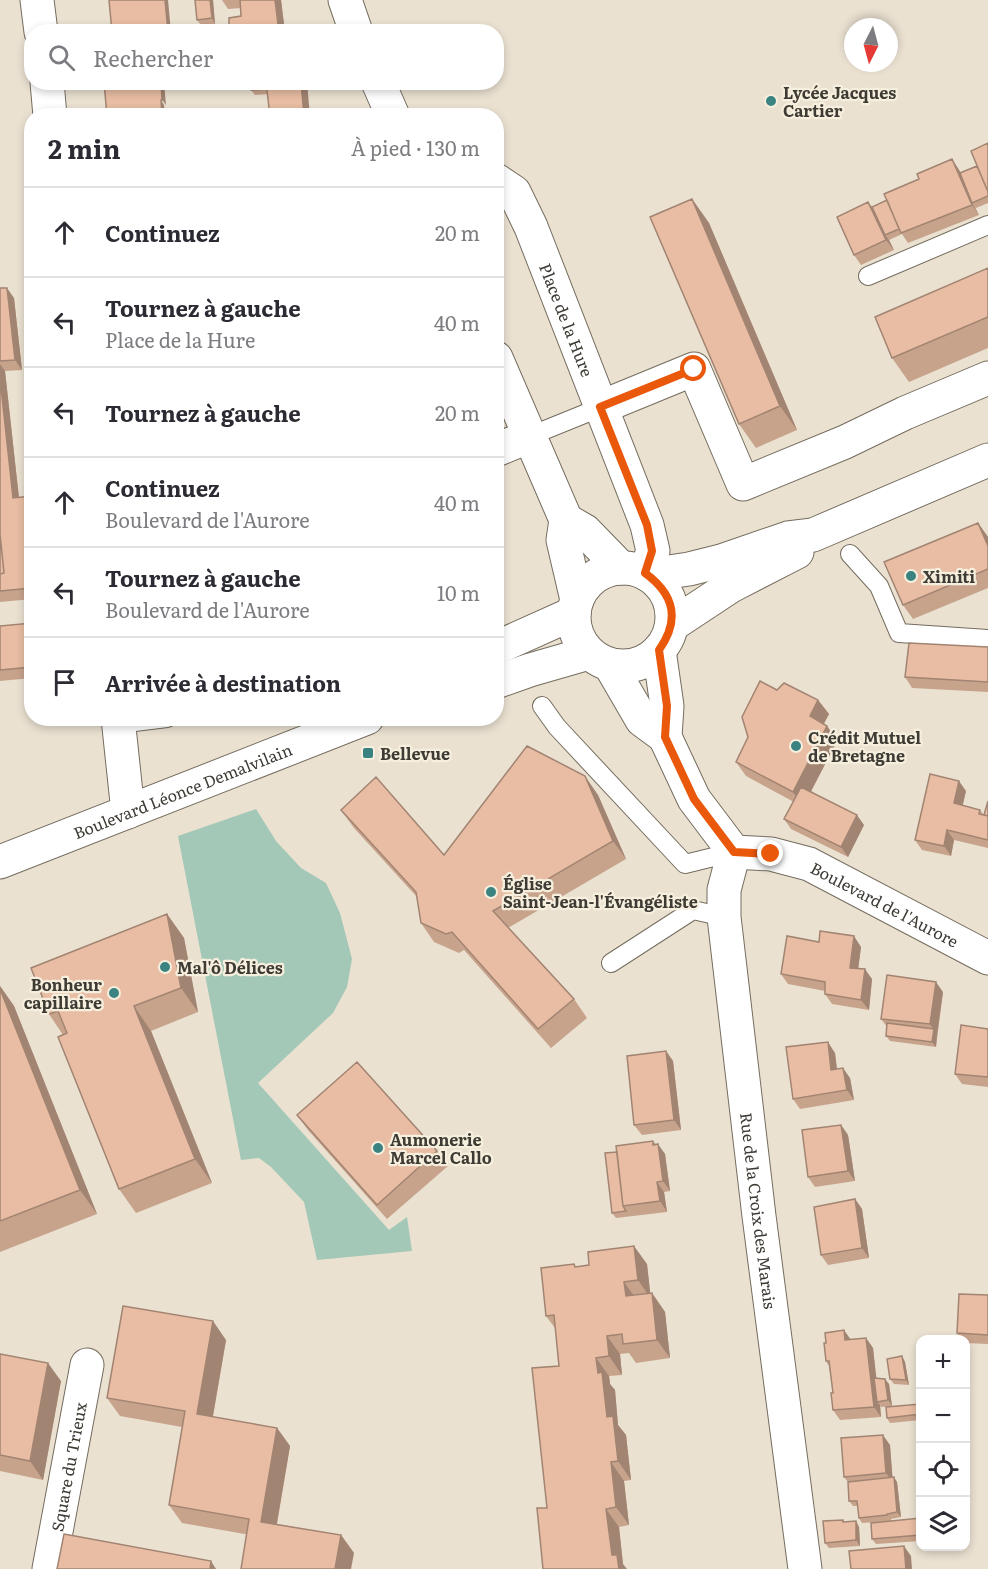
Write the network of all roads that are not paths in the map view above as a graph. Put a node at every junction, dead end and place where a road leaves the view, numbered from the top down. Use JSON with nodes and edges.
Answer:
{"nodes":[{"id":1,"x":37,"y":0,"type":"edge"},
{"id":2,"x":345,"y":0,"type":"edge"},
{"id":3,"x":40,"y":24,"type":"edge"},
{"id":4,"x":353,"y":24,"type":"edge"},
{"id":5,"x":48,"y":90,"type":"edge"},
{"id":6,"x":382,"y":90,"type":"edge"},
{"id":7,"x":49,"y":108,"type":"edge"},
{"id":8,"x":389,"y":108,"type":"edge"},
{"id":9,"x":504,"y":185,"type":"edge"},
{"id":10,"x":988,"y":225,"type":"edge"},
{"id":11,"x":868,"y":276,"type":"dead end"},
{"id":12,"x":504,"y":376,"type":"edge"},
{"id":13,"x":988,"y":378,"type":"edge"},
{"id":14,"x":608,"y":404,"type":"junction"},
{"id":15,"x":530,"y":436,"type":"junction"},
{"id":16,"x":504,"y":447,"type":"edge"},
{"id":17,"x":988,"y":460,"type":"edge"},
{"id":18,"x":566,"y":520,"type":"junction"},
{"id":19,"x":813,"y":535,"type":"junction"},
{"id":20,"x":849,"y":554,"type":"dead end"},
{"id":21,"x":638,"y":572,"type":"junction"},
{"id":22,"x":576,"y":606,"type":"junction"},
{"id":23,"x":665,"y":638,"type":"junction"},
{"id":24,"x":988,"y":639,"type":"edge"},
{"id":25,"x":504,"y":644,"type":"edge"},
{"id":26,"x":600,"y":659,"type":"junction"},
{"id":27,"x":504,"y":679,"type":"edge"},
{"id":28,"x":542,"y":706,"type":"dead end"},
{"id":29,"x":119,"y":726,"type":"edge"},
{"id":30,"x":347,"y":726,"type":"edge"},
{"id":31,"x":665,"y":737,"type":"junction"},
{"id":32,"x":128,"y":812,"type":"junction"},
{"id":33,"x":734,"y":852,"type":"junction"},
{"id":34,"x":0,"y":862,"type":"edge"},
{"id":35,"x":724,"y":916,"type":"junction"},
{"id":36,"x":988,"y":958,"type":"edge"},
{"id":37,"x":611,"y":963,"type":"dead end"},
{"id":38,"x":87,"y":1365,"type":"dead end"},
{"id":39,"x":49,"y":1569,"type":"edge"},
{"id":40,"x":805,"y":1569,"type":"edge"}],
"edges":[{"from":1,"to":3,"type":"street"},
{"from":2,"to":4,"type":"street"},
{"from":5,"to":7,"type":"street"},
{"from":6,"to":8,"type":"street"},
{"from":9,"to":14,"type":"street","name":"Place de la Hure"},
{"from":10,"to":11,"type":"lane"},
{"from":12,"to":15,"type":"street"},
{"from":13,"to":14,"type":"street"},
{"from":14,"to":15,"type":"lane"},
{"from":14,"to":21,"type":"street","name":"Place de la Hure"},
{"from":15,"to":16,"type":"street"},
{"from":15,"to":18,"type":"street"},
{"from":17,"to":19,"type":"street"},
{"from":18,"to":21,"type":"street"},
{"from":18,"to":22,"type":"street"},
{"from":19,"to":21,"type":"street"},
{"from":19,"to":23,"type":"street"},
{"from":20,"to":24,"type":"lane"},
{"from":21,"to":22,"type":"street"},
{"from":21,"to":23,"type":"street"},
{"from":22,"to":25,"type":"street"},
{"from":22,"to":26,"type":"street"},
{"from":23,"to":26,"type":"street"},
{"from":23,"to":31,"type":"street"},
{"from":26,"to":27,"type":"street"},
{"from":26,"to":31,"type":"street"},
{"from":28,"to":33,"type":"lane"},
{"from":29,"to":32,"type":"street"},
{"from":30,"to":32,"type":"street","name":"Boulevard Léonce Demalvilain"},
{"from":31,"to":33,"type":"street"},
{"from":32,"to":34,"type":"street","name":"Boulevard Léonce Demalvilain"},
{"from":33,"to":35,"type":"street","name":"Rue de la Croix des Marais"},
{"from":33,"to":36,"type":"street","name":"Boulevard de l'Aurore"},
{"from":35,"to":37,"type":"lane"},
{"from":35,"to":40,"type":"street","name":"Rue de la Croix des Marais"},
{"from":38,"to":39,"type":"street","name":"Square du Trieux"}]}
